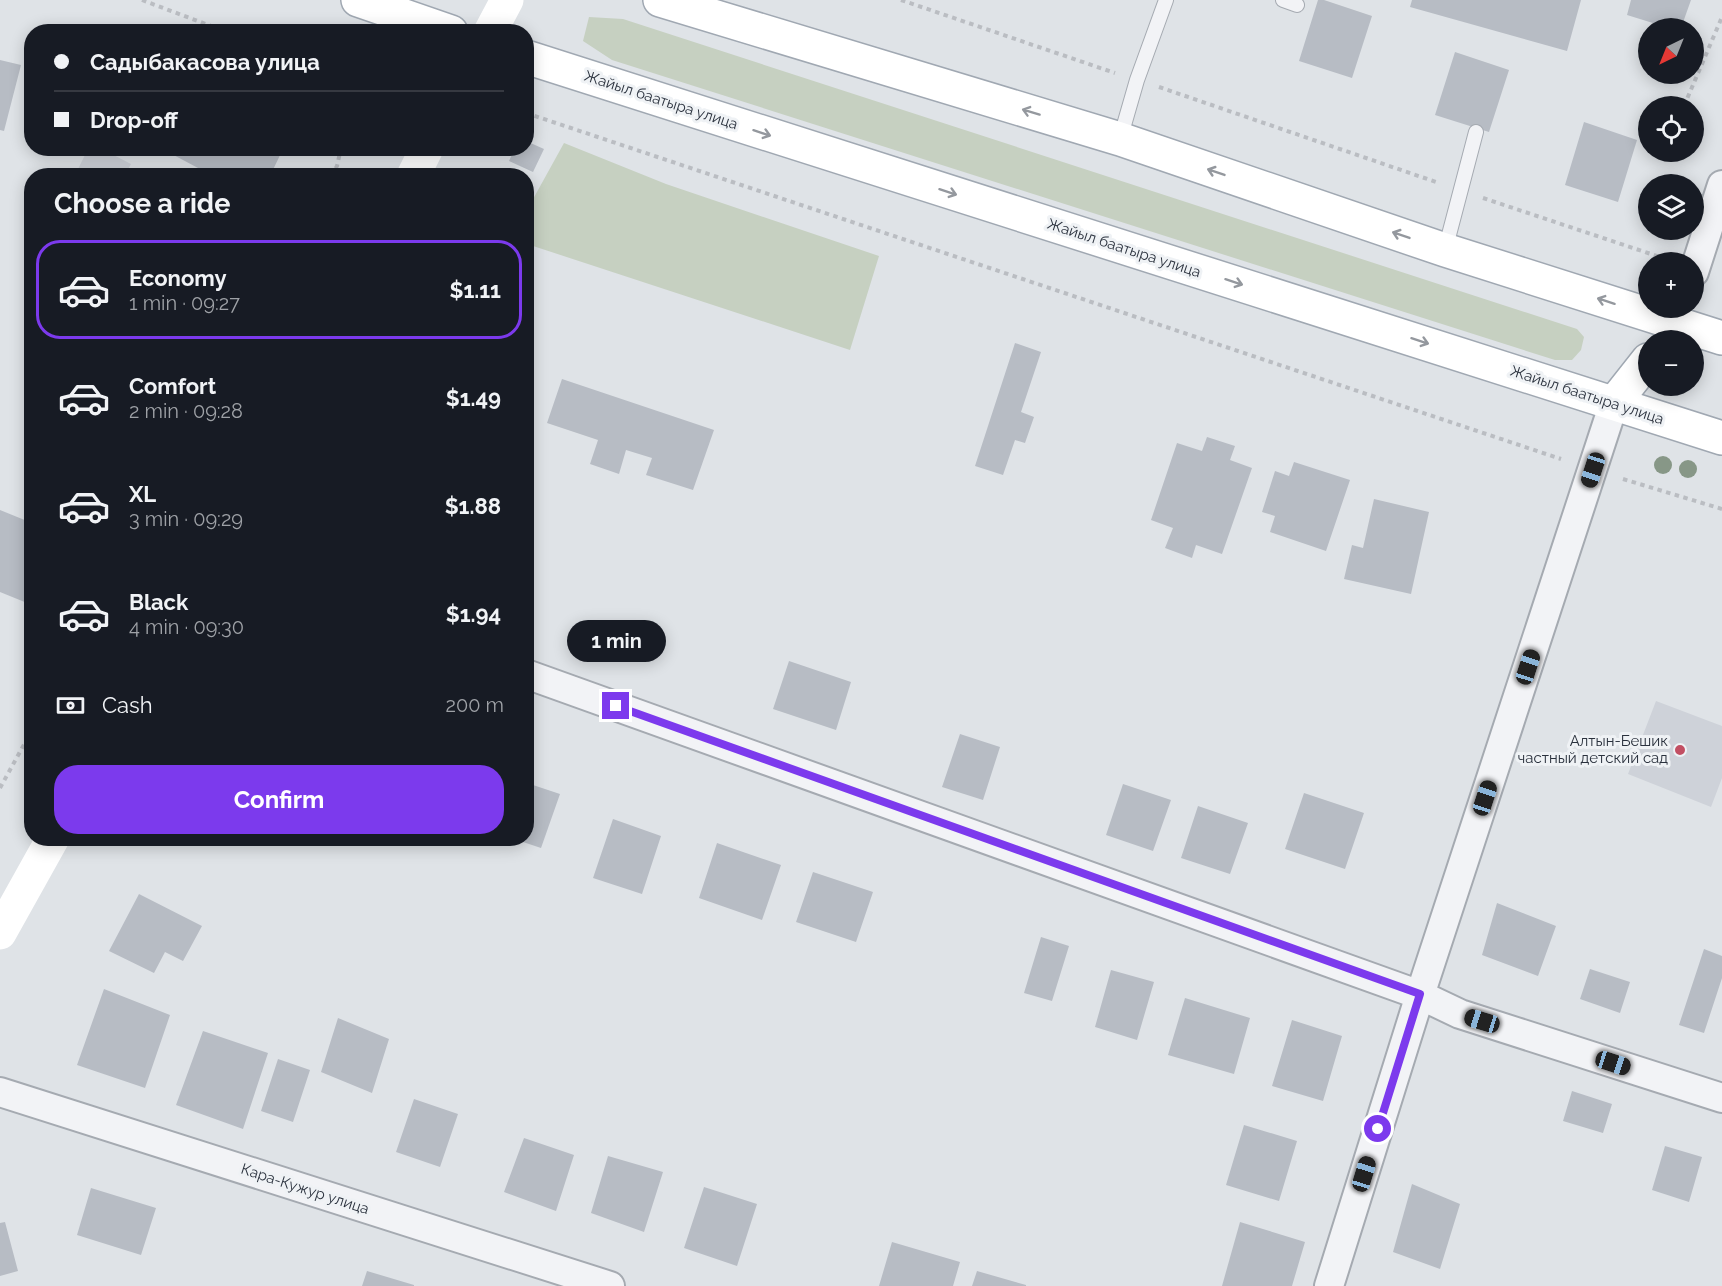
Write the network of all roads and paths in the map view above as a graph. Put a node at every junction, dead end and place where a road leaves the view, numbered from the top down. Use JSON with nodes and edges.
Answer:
{"nodes":[{"id":1,"x":142,"y":0,"type":"edge"},
{"id":2,"x":358,"y":0,"type":"edge"},
{"id":3,"x":507,"y":0,"type":"edge"},
{"id":4,"x":660,"y":0,"type":"edge"},
{"id":5,"x":901,"y":0,"type":"edge"},
{"id":6,"x":1166,"y":0,"type":"edge"},
{"id":7,"x":1282,"y":0,"type":"edge"},
{"id":8,"x":1297,"y":5,"type":"dead end"},
{"id":9,"x":1722,"y":17,"type":"edge"},
{"id":10,"x":206,"y":24,"type":"edge"},
{"id":11,"x":428,"y":24,"type":"edge"},
{"id":12,"x":494,"y":24,"type":"edge"},
{"id":13,"x":534,"y":60,"type":"edge"},
{"id":14,"x":1137,"y":80,"type":"junction"},
{"id":15,"x":1688,"y":96,"type":"edge"},
{"id":16,"x":534,"y":116,"type":"edge"},
{"id":17,"x":1476,"y":132,"type":"dead end"},
{"id":18,"x":1120,"y":139,"type":"junction"},
{"id":19,"x":1722,"y":185,"type":"edge"},
{"id":20,"x":1462,"y":190,"type":"junction"},
{"id":21,"x":1717,"y":221,"type":"edge"},
{"id":22,"x":1444,"y":250,"type":"junction"},
{"id":23,"x":1645,"y":252,"type":"edge"},
{"id":24,"x":1703,"y":252,"type":"edge"},
{"id":25,"x":1674,"y":324,"type":"edge"},
{"id":26,"x":1722,"y":338,"type":"edge"},
{"id":27,"x":1638,"y":373,"type":"edge"},
{"id":28,"x":1614,"y":403,"type":"junction"},
{"id":29,"x":1722,"y":438,"type":"edge"},
{"id":30,"x":1593,"y":470,"type":"junction"},
{"id":31,"x":1722,"y":509,"type":"edge"},
{"id":32,"x":534,"y":677,"type":"edge"},
{"id":33,"x":24,"y":744,"type":"edge"},
{"id":34,"x":0,"y":788,"type":"edge"},
{"id":35,"x":49,"y":846,"type":"edge"},
{"id":36,"x":0,"y":933,"type":"edge"},
{"id":37,"x":1420,"y":994,"type":"junction"},
{"id":38,"x":0,"y":1092,"type":"edge"},
{"id":39,"x":1722,"y":1098,"type":"edge"},
{"id":40,"x":610,"y":1286,"type":"edge"},
{"id":41,"x":1329,"y":1286,"type":"edge"}],
"edges":[{"from":1,"to":10,"type":"path"},
{"from":2,"to":11,"type":"main road"},
{"from":3,"to":12,"type":"main road"},
{"from":18,"to":4,"type":"main road","one_way":true},
{"from":5,"to":14,"type":"path"},
{"from":6,"to":14,"type":"lane"},
{"from":7,"to":8,"type":"lane"},
{"from":9,"to":15,"type":"path"},
{"from":13,"to":28,"type":"main road","name":"Жайыл баатыра улица","one_way":true},
{"from":14,"to":18,"type":"lane"},
{"from":14,"to":20,"type":"path"},
{"from":16,"to":30,"type":"path"},
{"from":17,"to":20,"type":"lane"},
{"from":22,"to":18,"type":"main road","one_way":true},
{"from":19,"to":21,"type":"street"},
{"from":20,"to":22,"type":"lane"},
{"from":20,"to":23,"type":"path"},
{"from":21,"to":24,"type":"street"},
{"from":25,"to":22,"type":"main road","one_way":true},
{"from":25,"to":26,"type":"main road"},
{"from":27,"to":28,"type":"main road"},
{"from":28,"to":29,"type":"main road","name":"Жайыл баатыра улица"},
{"from":28,"to":30,"type":"street"},
{"from":30,"to":31,"type":"path"},
{"from":30,"to":37,"type":"street"},
{"from":32,"to":37,"type":"street"},
{"from":33,"to":34,"type":"path"},
{"from":35,"to":36,"type":"main road"},
{"from":37,"to":39,"type":"street"},
{"from":37,"to":41,"type":"street"},
{"from":38,"to":40,"type":"street","name":"Кара-Кужур улица"}]}
